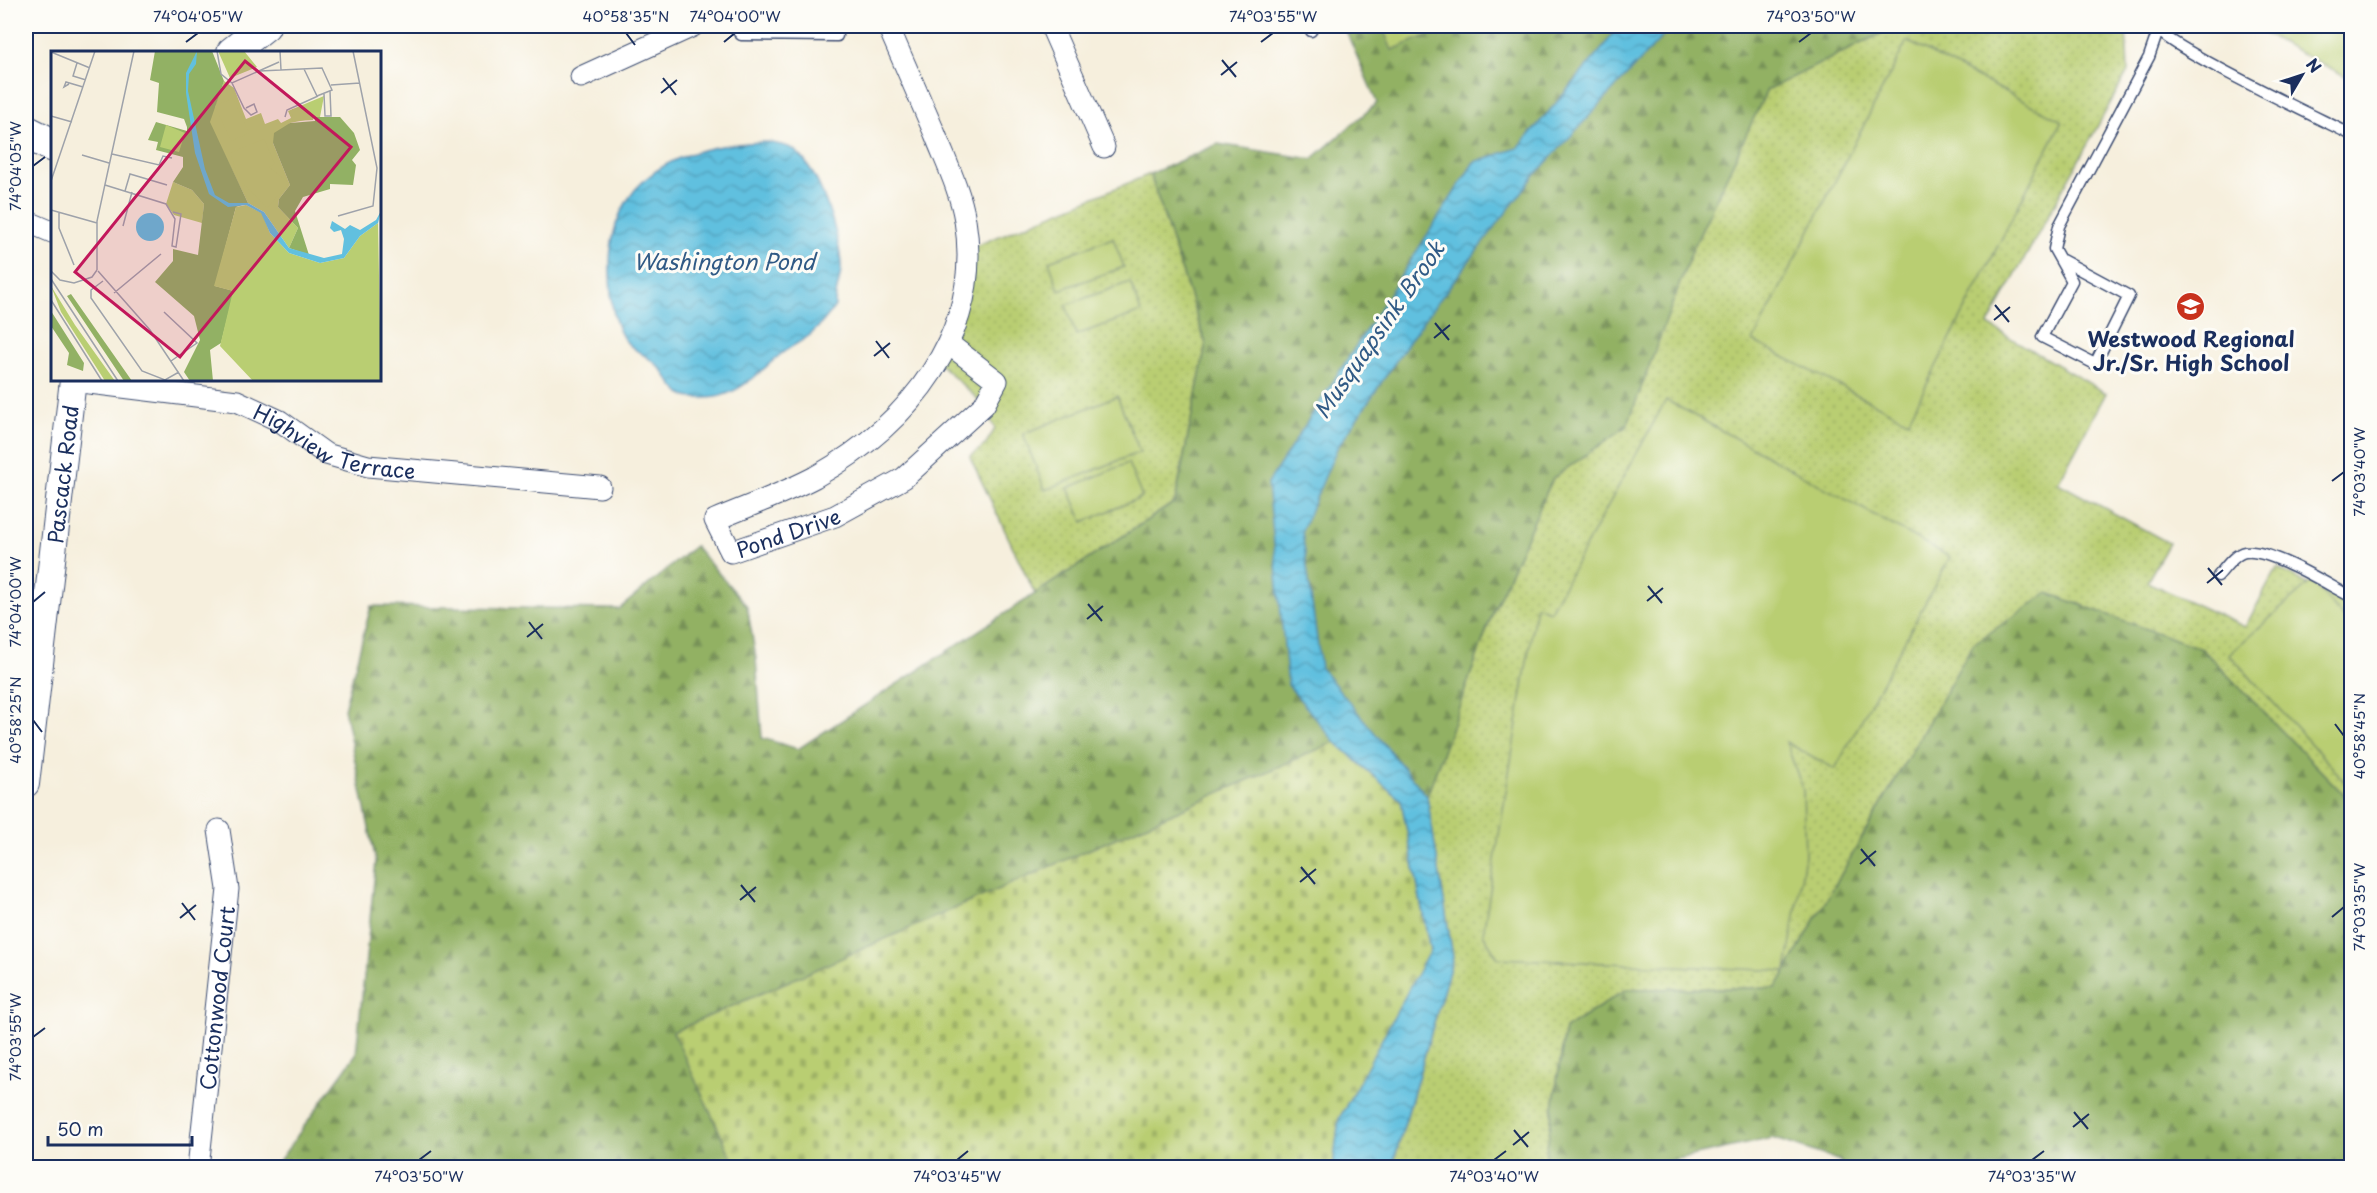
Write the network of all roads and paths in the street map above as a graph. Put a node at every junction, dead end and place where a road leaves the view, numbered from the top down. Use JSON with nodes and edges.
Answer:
{"nodes":[{"id":1,"x":265,"y":26,"type":"edge"},
{"id":2,"x":693,"y":26,"type":"edge"},
{"id":3,"x":733,"y":26,"type":"edge"},
{"id":4,"x":888,"y":26,"type":"edge"},
{"id":5,"x":1051,"y":26,"type":"edge"},
{"id":6,"x":2156,"y":28,"type":"edge"},
{"id":7,"x":837,"y":36,"type":"dead end"},
{"id":8,"x":233,"y":51,"type":"edge"},
{"id":9,"x":581,"y":77,"type":"dead end"},
{"id":10,"x":26,"y":132,"type":"edge"},
{"id":11,"x":2352,"y":135,"type":"edge"},
{"id":12,"x":51,"y":144,"type":"edge"},
{"id":13,"x":1104,"y":147,"type":"dead end"},
{"id":14,"x":26,"y":221,"type":"edge"},
{"id":15,"x":51,"y":232,"type":"edge"},
{"id":16,"x":2062,"y":260,"type":"junction"},
{"id":17,"x":950,"y":344,"type":"junction"},
{"id":18,"x":73,"y":381,"type":"edge"},
{"id":19,"x":81,"y":381,"type":"edge"},
{"id":20,"x":600,"y":487,"type":"dead end"},
{"id":21,"x":2218,"y":576,"type":"dead end"},
{"id":22,"x":2352,"y":597,"type":"edge"},
{"id":23,"x":26,"y":784,"type":"edge"},
{"id":24,"x":219,"y":830,"type":"dead end"},
{"id":25,"x":198,"y":1167,"type":"edge"}],
"edges":[{"from":1,"to":8,"type":"main road"},
{"from":2,"to":9,"type":"street"},
{"from":3,"to":7,"type":"lane"},
{"from":4,"to":17,"type":"street","name":"Pond Drive"},
{"from":5,"to":13,"type":"street"},
{"from":6,"to":11,"type":"lane"},
{"from":6,"to":16,"type":"lane"},
{"from":10,"to":12,"type":"highway"},
{"from":14,"to":15,"type":"street"},
{"from":16,"to":16,"type":"lane"},
{"from":17,"to":17,"type":"street","name":"Pond Drive"},
{"from":18,"to":23,"type":"street","name":"Pascack Road"},
{"from":19,"to":20,"type":"street","name":"Highview Terrace"},
{"from":21,"to":22,"type":"lane"},
{"from":24,"to":25,"type":"street","name":"Cottonwood Court"}]}
